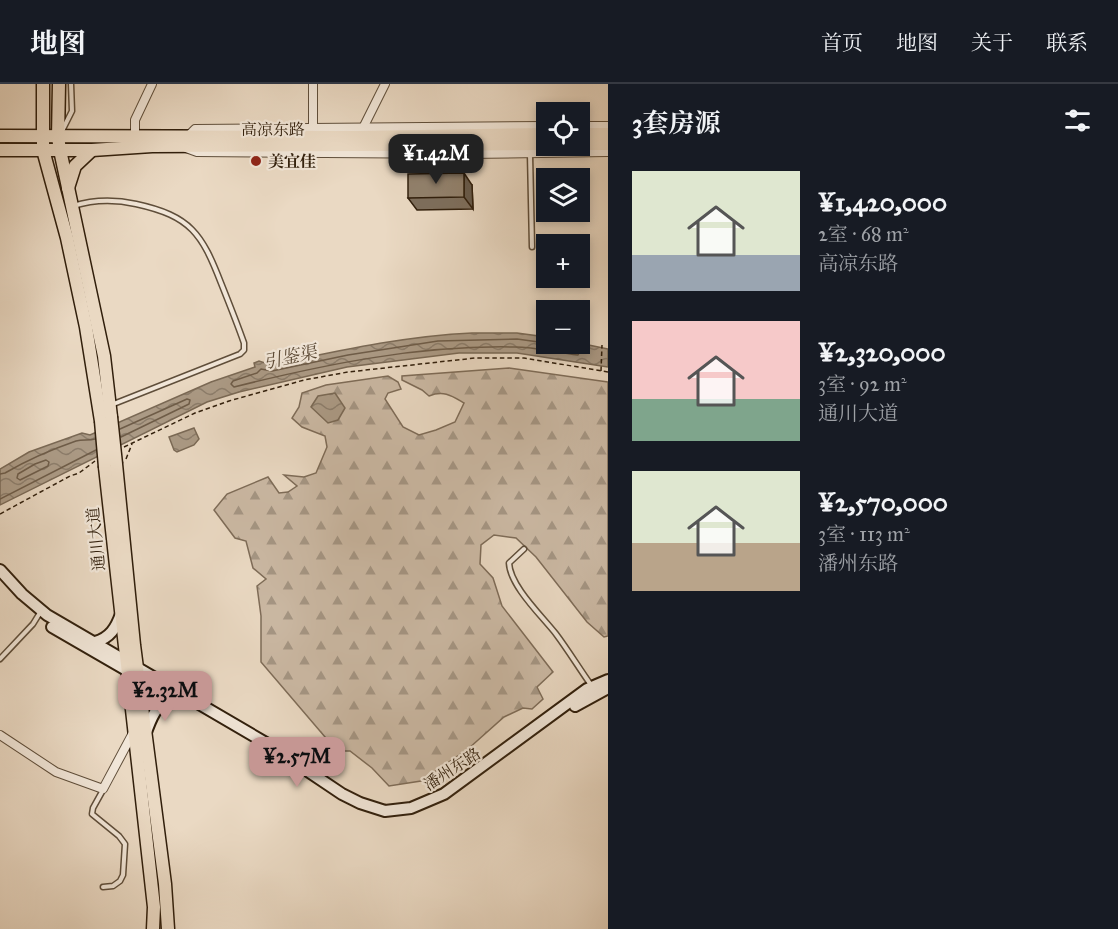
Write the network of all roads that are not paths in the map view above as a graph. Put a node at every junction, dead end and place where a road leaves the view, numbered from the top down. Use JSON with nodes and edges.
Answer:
{"nodes":[{"id":1,"x":43,"y":84,"type":"edge"},
{"id":2,"x":59,"y":84,"type":"edge"},
{"id":3,"x":71,"y":84,"type":"edge"},
{"id":4,"x":152,"y":84,"type":"edge"},
{"id":5,"x":313,"y":84,"type":"edge"},
{"id":6,"x":385,"y":84,"type":"edge"},
{"id":7,"x":590,"y":126,"type":"edge"},
{"id":8,"x":608,"y":126,"type":"edge"},
{"id":9,"x":536,"y":127,"type":"edge"},
{"id":10,"x":508,"y":131,"type":"junction"},
{"id":11,"x":313,"y":133,"type":"junction"},
{"id":12,"x":536,"y":133,"type":"edge"},
{"id":13,"x":590,"y":134,"type":"edge"},
{"id":14,"x":608,"y":134,"type":"edge"},
{"id":15,"x":0,"y":136,"type":"edge"},
{"id":16,"x":42,"y":136,"type":"junction"},
{"id":17,"x":135,"y":136,"type":"junction"},
{"id":18,"x":58,"y":137,"type":"junction"},
{"id":19,"x":152,"y":141,"type":"junction"},
{"id":20,"x":184,"y":141,"type":"junction"},
{"id":21,"x":360,"y":141,"type":"junction"},
{"id":22,"x":590,"y":144,"type":"edge"},
{"id":23,"x":608,"y":144,"type":"edge"},
{"id":24,"x":536,"y":147,"type":"edge"},
{"id":25,"x":530,"y":149,"type":"junction"},
{"id":26,"x":0,"y":150,"type":"edge"},
{"id":27,"x":43,"y":150,"type":"junction"},
{"id":28,"x":60,"y":150,"type":"junction"},
{"id":29,"x":93,"y":150,"type":"junction"},
{"id":30,"x":608,"y":152,"type":"edge"},
{"id":31,"x":68,"y":189,"type":"junction"},
{"id":32,"x":72,"y":206,"type":"junction"},
{"id":33,"x":532,"y":247,"type":"dead end"},
{"id":34,"x":105,"y":413,"type":"junction"},
{"id":35,"x":111,"y":464,"type":"junction"},
{"id":36,"x":524,"y":549,"type":"dead end"},
{"id":37,"x":0,"y":570,"type":"edge"},
{"id":38,"x":0,"y":582,"type":"edge"},
{"id":39,"x":39,"y":614,"type":"junction"},
{"id":40,"x":121,"y":614,"type":"junction"},
{"id":41,"x":95,"y":642,"type":"junction"},
{"id":42,"x":0,"y":659,"type":"edge"},
{"id":43,"x":132,"y":669,"type":"junction"},
{"id":44,"x":608,"y":680,"type":"edge"},
{"id":45,"x":608,"y":688,"type":"edge"},
{"id":46,"x":594,"y":690,"type":"junction"},
{"id":47,"x":172,"y":696,"type":"junction"},
{"id":48,"x":139,"y":734,"type":"junction"},
{"id":49,"x":0,"y":735,"type":"edge"},
{"id":50,"x":142,"y":755,"type":"junction"},
{"id":51,"x":103,"y":789,"type":"junction"},
{"id":52,"x":103,"y":886,"type":"dead end"},
{"id":53,"x":171,"y":928,"type":"edge"},
{"id":54,"x":153,"y":929,"type":"edge"}],
"edges":[{"from":1,"to":16,"type":"main road","name":"通川大道"},
{"from":2,"to":18,"type":"main road","name":"通川大道"},
{"from":3,"to":18,"type":"lane"},
{"from":4,"to":17,"type":"street"},
{"from":5,"to":11,"type":"street"},
{"from":6,"to":21,"type":"street"},
{"from":7,"to":8,"type":"street"},
{"from":9,"to":10,"type":"street"},
{"from":10,"to":12,"type":"main road","name":"高凉东路"},
{"from":10,"to":21,"type":"main road","name":"高凉东路"},
{"from":11,"to":20,"type":"main road","name":"高凉东路"},
{"from":11,"to":21,"type":"main road","name":"高凉东路"},
{"from":13,"to":14,"type":"main road"},
{"from":15,"to":16,"type":"main road","name":"高凉东路"},
{"from":16,"to":18,"type":"main road","name":"高凉东路"},
{"from":16,"to":27,"type":"main road","name":"通川大道"},
{"from":17,"to":18,"type":"main road","name":"高凉东路"},
{"from":17,"to":19,"type":"main road","name":"高凉东路"},
{"from":18,"to":28,"type":"main road","name":"通川大道"},
{"from":19,"to":20,"type":"main road","name":"高凉东路"},
{"from":19,"to":29,"type":"main road","name":"高凉东路"},
{"from":20,"to":21,"type":"main road","name":"高凉东路"},
{"from":21,"to":25,"type":"main road","name":"高凉东路"},
{"from":22,"to":23,"type":"main road"},
{"from":24,"to":25,"type":"main road","name":"高凉东路"},
{"from":25,"to":30,"type":"street"},
{"from":25,"to":33,"type":"lane"},
{"from":26,"to":27,"type":"main road","name":"高凉东路"},
{"from":27,"to":28,"type":"main road","name":"高凉东路"},
{"from":27,"to":34,"type":"main road","name":"通川大道"},
{"from":28,"to":29,"type":"main road","name":"高凉东路"},
{"from":28,"to":31,"type":"main road","name":"通川大道"},
{"from":29,"to":31,"type":"main road"},
{"from":31,"to":32,"type":"main road","name":"通川大道"},
{"from":32,"to":34,"type":"main road","name":"通川大道"},
{"from":32,"to":34,"type":"lane"},
{"from":34,"to":35,"type":"main road","name":"通川大道","bridge":true},
{"from":35,"to":40,"type":"main road","name":"通川大道"},
{"from":35,"to":43,"type":"main road","name":"通川大道"},
{"from":36,"to":46,"type":"lane"},
{"from":37,"to":39,"type":"main road","name":"潘州东路"},
{"from":38,"to":39,"type":"main road","name":"潘州东路"},
{"from":39,"to":41,"type":"main road","name":"潘州东路"},
{"from":39,"to":42,"type":"lane"},
{"from":39,"to":43,"type":"main road","name":"潘州东路"},
{"from":40,"to":41,"type":"main road"},
{"from":40,"to":43,"type":"main road","name":"通川大道"},
{"from":41,"to":43,"type":"main road","name":"潘州东路"},
{"from":43,"to":46,"type":"main road","name":"潘州东路"},
{"from":43,"to":47,"type":"main road","name":"潘州东路"},
{"from":43,"to":48,"type":"main road","name":"通川大道"},
{"from":44,"to":46,"type":"main road","name":"潘州东路"},
{"from":45,"to":46,"type":"main road","name":"潘州东路"},
{"from":46,"to":47,"type":"main road","name":"潘州东路"},
{"from":47,"to":48,"type":"main road"},
{"from":48,"to":50,"type":"main road","name":"通川大道"},
{"from":48,"to":51,"type":"street"},
{"from":49,"to":51,"type":"street"},
{"from":50,"to":53,"type":"main road","name":"通川大道"},
{"from":50,"to":54,"type":"main road","name":"通川大道"},
{"from":51,"to":52,"type":"lane"}]}
